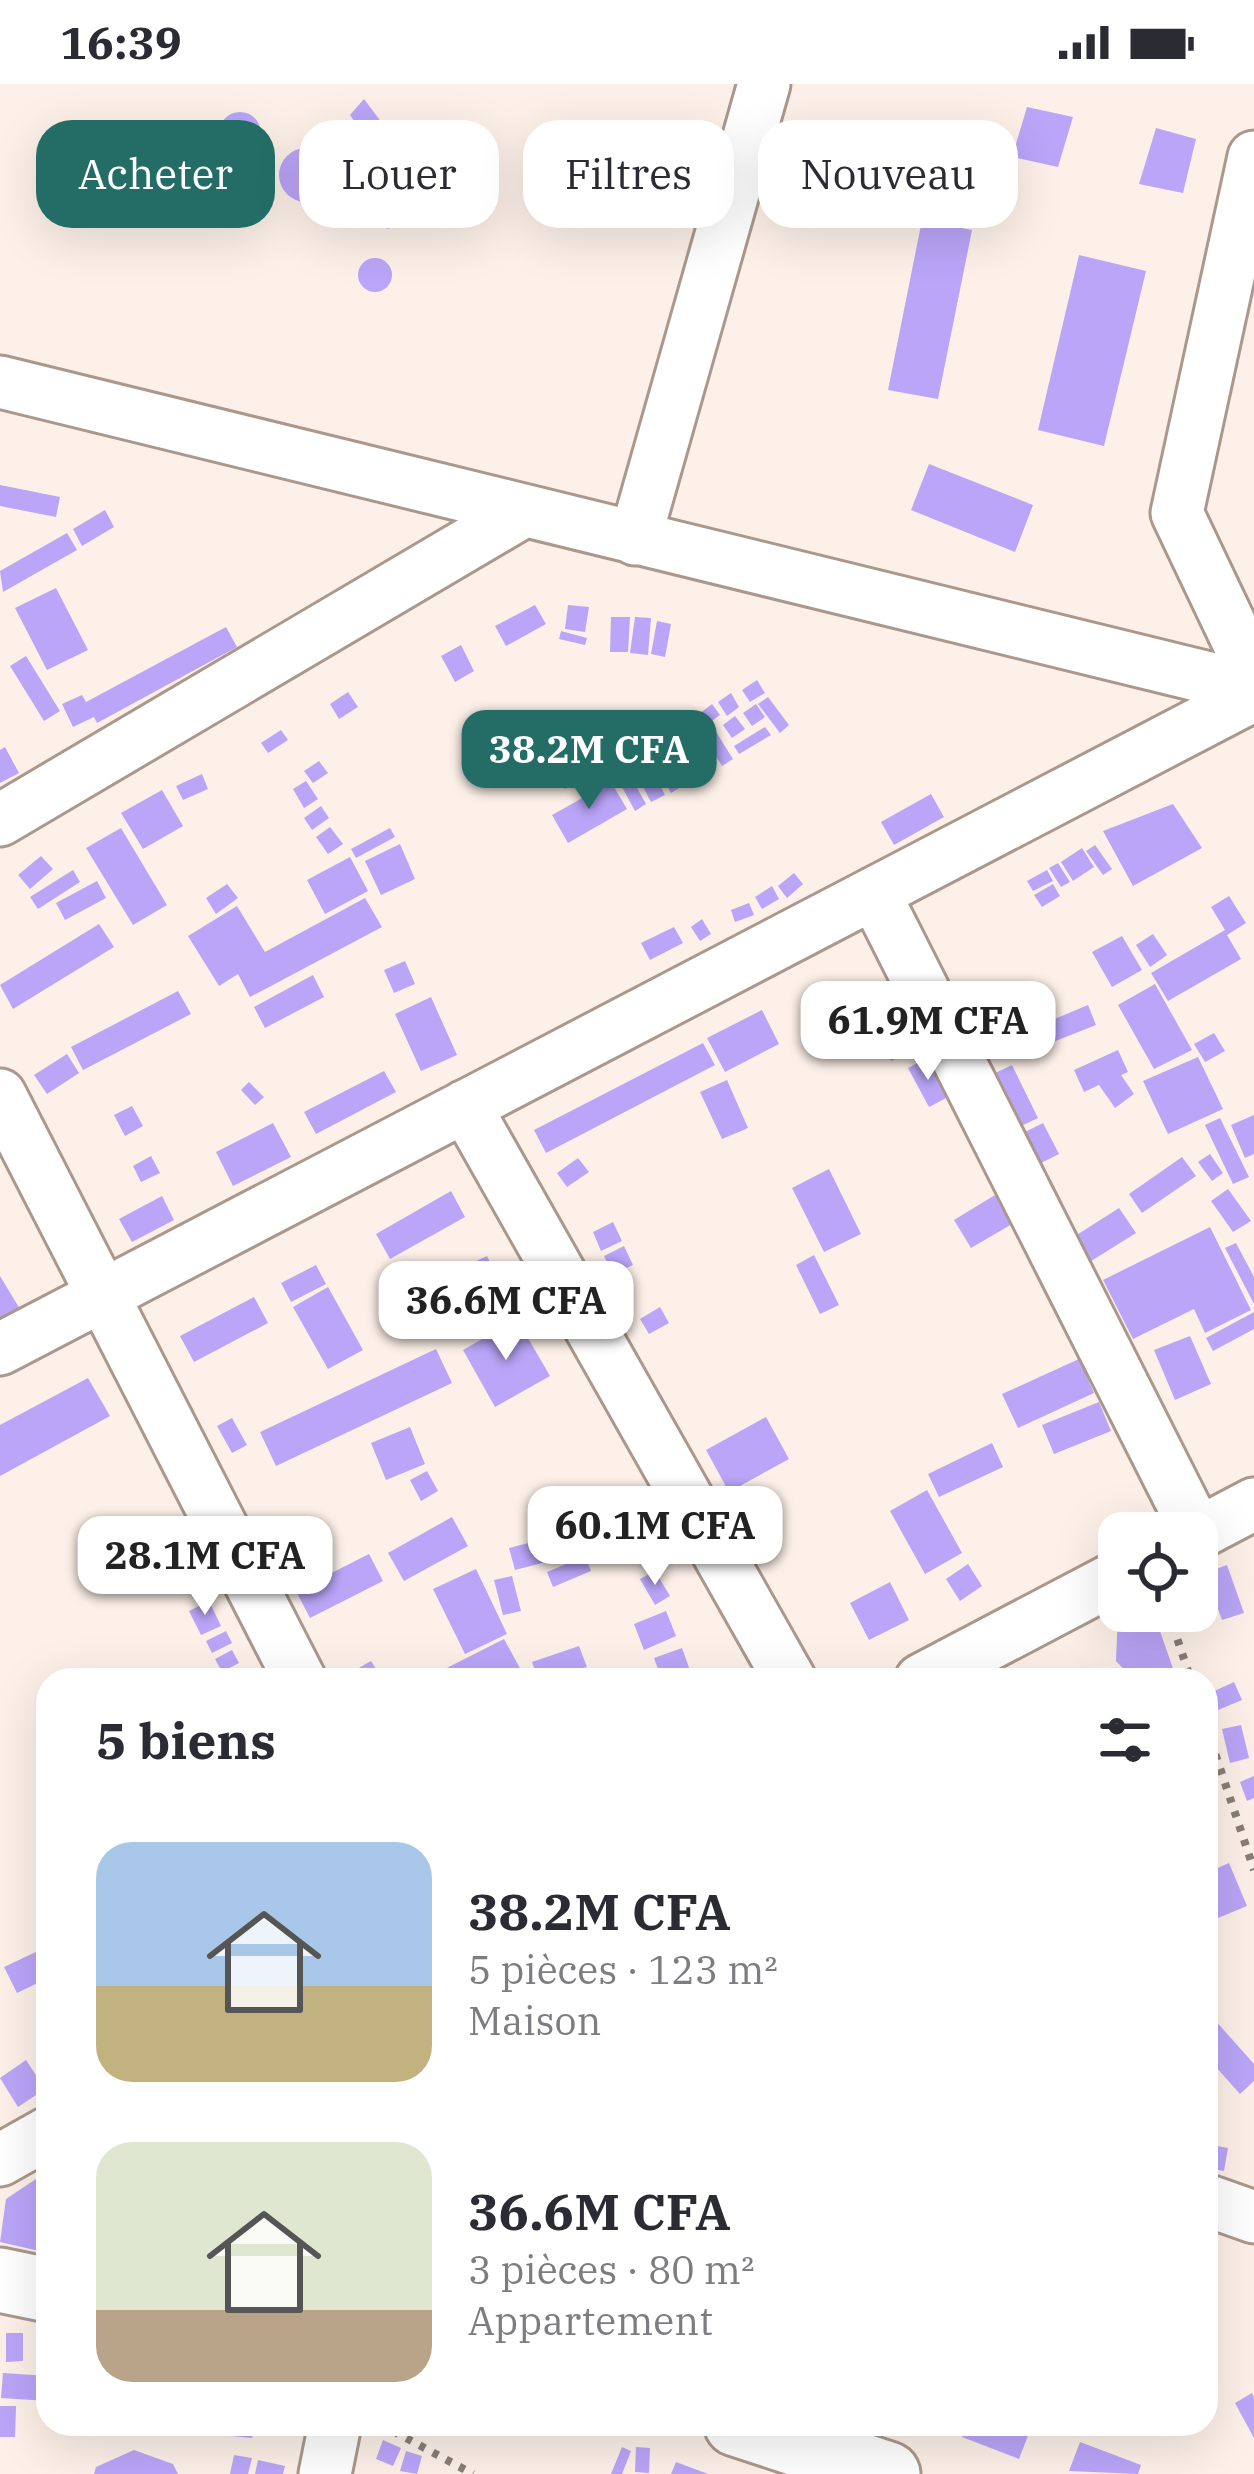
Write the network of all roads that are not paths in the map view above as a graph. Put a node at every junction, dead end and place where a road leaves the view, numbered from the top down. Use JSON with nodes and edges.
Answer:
{"nodes":[{"id":1,"x":764,"y":84,"type":"edge"},
{"id":2,"x":1254,"y":157,"type":"edge"},
{"id":3,"x":0,"y":382,"type":"edge"},
{"id":4,"x":524,"y":511,"type":"junction"},
{"id":5,"x":634,"y":538,"type":"junction"},
{"id":6,"x":1254,"y":675,"type":"edge"},
{"id":7,"x":1254,"y":692,"type":"edge"},
{"id":8,"x":0,"y":820,"type":"edge"},
{"id":9,"x":874,"y":893,"type":"junction"},
{"id":10,"x":0,"y":1095,"type":"edge"},
{"id":11,"x":465,"y":1106,"type":"junction"},
{"id":12,"x":103,"y":1295,"type":"junction"},
{"id":13,"x":0,"y":1349,"type":"edge"},
{"id":14,"x":1254,"y":1504,"type":"edge"},
{"id":15,"x":1186,"y":1512,"type":"edge"},
{"id":16,"x":1218,"y":1523,"type":"edge"},
{"id":17,"x":1098,"y":1587,"type":"edge"},
{"id":18,"x":293,"y":1668,"type":"edge"},
{"id":19,"x":783,"y":1668,"type":"edge"},
{"id":20,"x":945,"y":1668,"type":"edge"},
{"id":21,"x":36,"y":2140,"type":"edge"},
{"id":22,"x":0,"y":2159,"type":"edge"},
{"id":23,"x":1218,"y":2204,"type":"edge"},
{"id":24,"x":1254,"y":2217,"type":"edge"},
{"id":25,"x":0,"y":2280,"type":"edge"},
{"id":26,"x":36,"y":2288,"type":"edge"},
{"id":27,"x":333,"y":2436,"type":"edge"},
{"id":28,"x":772,"y":2436,"type":"edge"},
{"id":29,"x":325,"y":2474,"type":"edge"},
{"id":30,"x":888,"y":2474,"type":"edge"}],
"edges":[{"from":1,"to":5,"type":"street"},
{"from":2,"to":6,"type":"street"},
{"from":3,"to":4,"type":"street"},
{"from":4,"to":5,"type":"street"},
{"from":4,"to":8,"type":"street"},
{"from":5,"to":7,"type":"street"},
{"from":7,"to":9,"type":"street"},
{"from":9,"to":11,"type":"street"},
{"from":9,"to":15,"type":"street"},
{"from":10,"to":12,"type":"street"},
{"from":11,"to":12,"type":"street"},
{"from":11,"to":19,"type":"street"},
{"from":12,"to":13,"type":"street"},
{"from":12,"to":18,"type":"street"},
{"from":14,"to":16,"type":"street"},
{"from":17,"to":20,"type":"street"},
{"from":21,"to":22,"type":"street"},
{"from":23,"to":24,"type":"street"},
{"from":25,"to":26,"type":"main road"},
{"from":27,"to":29,"type":"street"},
{"from":28,"to":30,"type":"main road"}]}
